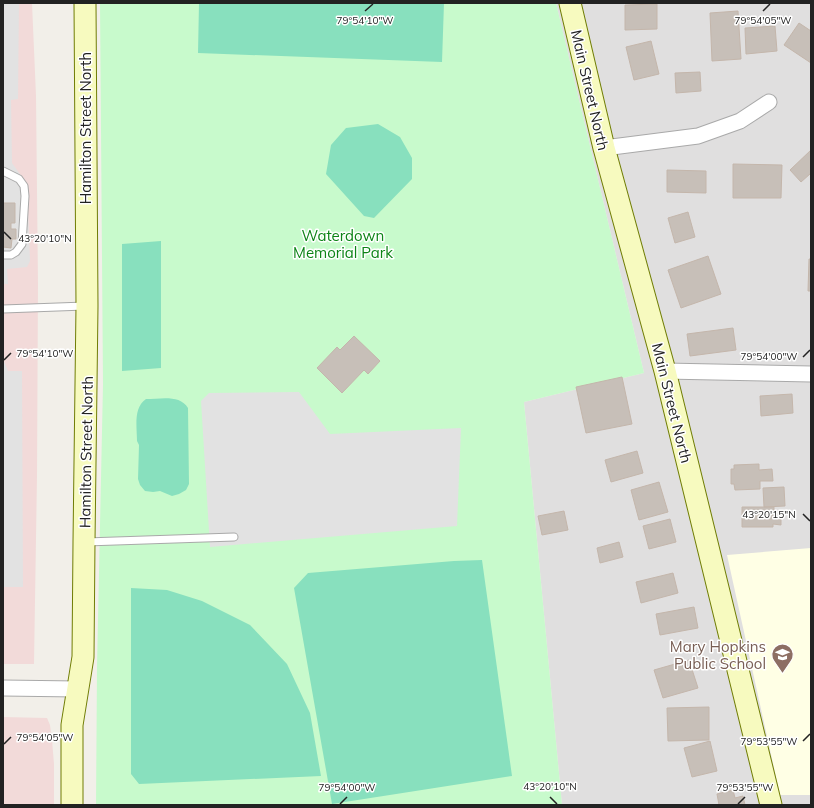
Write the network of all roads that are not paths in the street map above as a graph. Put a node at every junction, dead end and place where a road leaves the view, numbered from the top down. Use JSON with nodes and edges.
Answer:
{"nodes":[{"id":1,"x":85,"y":3,"type":"edge"},
{"id":2,"x":570,"y":3,"type":"edge"},
{"id":3,"x":769,"y":102,"type":"dead end"},
{"id":4,"x":604,"y":148,"type":"junction"},
{"id":5,"x":3,"y":171,"type":"edge"},
{"id":6,"x":3,"y":255,"type":"edge"},
{"id":7,"x":87,"y":306,"type":"junction"},
{"id":8,"x":3,"y":309,"type":"edge"},
{"id":9,"x":665,"y":371,"type":"junction"},
{"id":10,"x":811,"y":374,"type":"edge"},
{"id":11,"x":234,"y":537,"type":"dead end"},
{"id":12,"x":84,"y":542,"type":"junction"},
{"id":13,"x":3,"y":688,"type":"edge"},
{"id":14,"x":78,"y":689,"type":"junction"},
{"id":15,"x":72,"y":805,"type":"edge"},
{"id":16,"x":771,"y":805,"type":"edge"}],
"edges":[{"from":1,"to":7,"type":"street","name":"Hamilton Street North"},
{"from":2,"to":4,"type":"street","name":"Main Street North"},
{"from":3,"to":4,"type":"street"},
{"from":4,"to":9,"type":"street","name":"Main Street North"},
{"from":5,"to":6,"type":"lane"},
{"from":7,"to":8,"type":"lane"},
{"from":7,"to":12,"type":"street","name":"Hamilton Street North"},
{"from":9,"to":10,"type":"street"},
{"from":9,"to":16,"type":"street","name":"Main Street North"},
{"from":11,"to":12,"type":"lane"},
{"from":12,"to":14,"type":"street","name":"Hamilton Street North"},
{"from":13,"to":14,"type":"street"},
{"from":14,"to":15,"type":"street","name":"Hamilton Street North"}]}
